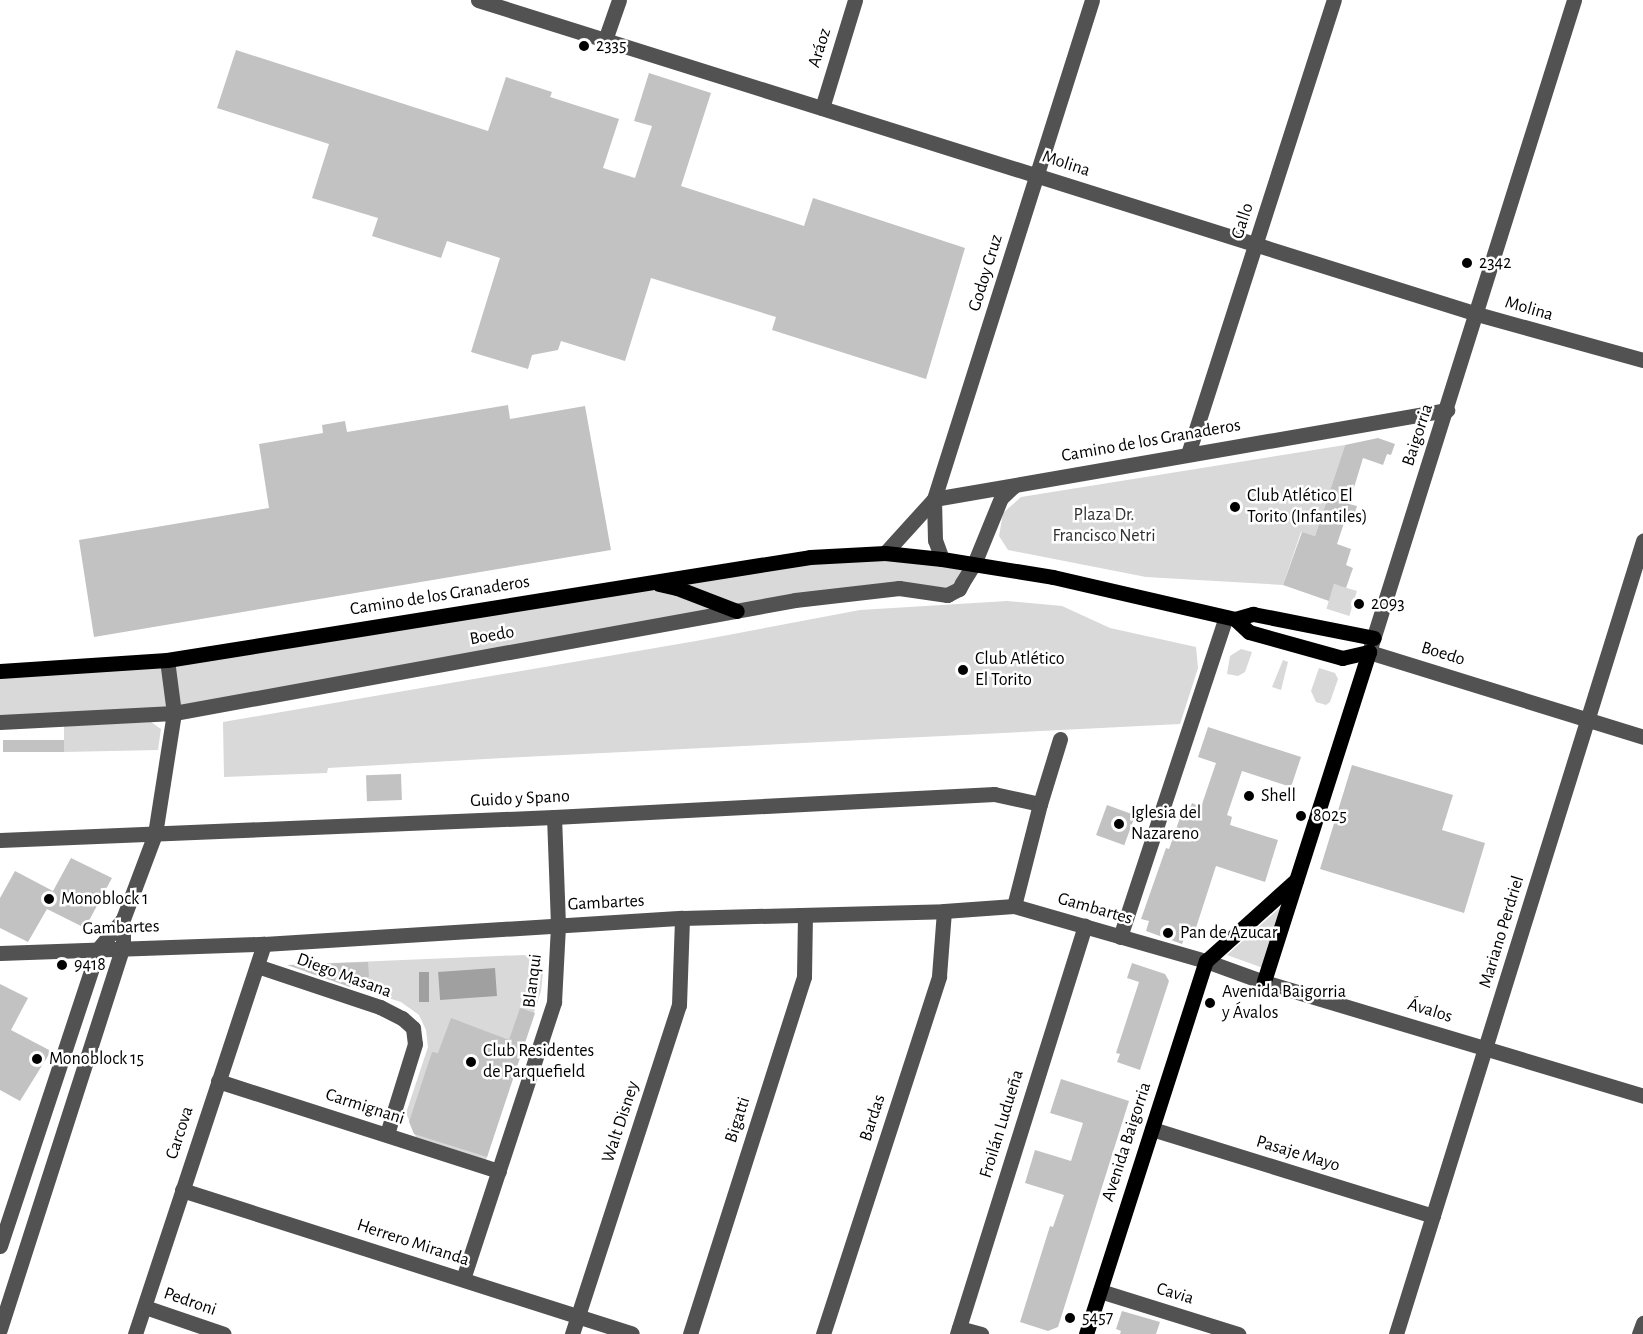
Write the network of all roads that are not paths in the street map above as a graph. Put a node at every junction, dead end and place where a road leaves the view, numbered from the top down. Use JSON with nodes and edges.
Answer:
{"nodes":[{"id":1,"x":478,"y":0,"type":"edge"},
{"id":2,"x":619,"y":0,"type":"edge"},
{"id":3,"x":855,"y":0,"type":"edge"},
{"id":4,"x":1092,"y":0,"type":"edge"},
{"id":5,"x":1334,"y":0,"type":"edge"},
{"id":6,"x":1574,"y":0,"type":"edge"},
{"id":7,"x":605,"y":40,"type":"junction"},
{"id":8,"x":822,"y":108,"type":"junction"},
{"id":9,"x":1037,"y":176,"type":"junction"},
{"id":10,"x":1256,"y":245,"type":"junction"},
{"id":11,"x":1477,"y":314,"type":"junction"},
{"id":12,"x":1643,"y":360,"type":"edge"},
{"id":13,"x":1447,"y":410,"type":"junction"},
{"id":14,"x":1188,"y":454,"type":"junction"},
{"id":15,"x":1014,"y":486,"type":"junction"},
{"id":16,"x":934,"y":499,"type":"junction"},
{"id":17,"x":1643,"y":541,"type":"edge"},
{"id":18,"x":885,"y":553,"type":"junction"},
{"id":19,"x":942,"y":559,"type":"junction"},
{"id":20,"x":974,"y":564,"type":"junction"},
{"id":21,"x":650,"y":582,"type":"junction"},
{"id":22,"x":737,"y":611,"type":"junction"},
{"id":23,"x":1230,"y":618,"type":"junction"},
{"id":24,"x":1371,"y":645,"type":"junction"},
{"id":25,"x":167,"y":660,"type":"junction"},
{"id":26,"x":0,"y":671,"type":"edge"},
{"id":27,"x":174,"y":713,"type":"junction"},
{"id":28,"x":1589,"y":720,"type":"junction"},
{"id":29,"x":0,"y":722,"type":"edge"},
{"id":30,"x":1643,"y":736,"type":"edge"},
{"id":31,"x":1060,"y":739,"type":"dead end"},
{"id":32,"x":1040,"y":804,"type":"junction"},
{"id":33,"x":554,"y":817,"type":"junction"},
{"id":34,"x":154,"y":834,"type":"junction"},
{"id":35,"x":0,"y":840,"type":"edge"},
{"id":36,"x":1296,"y":880,"type":"junction"},
{"id":37,"x":1014,"y":906,"type":"junction"},
{"id":38,"x":944,"y":911,"type":"junction"},
{"id":39,"x":805,"y":915,"type":"junction"},
{"id":40,"x":682,"y":918,"type":"junction"},
{"id":41,"x":123,"y":919,"type":"junction"},
{"id":42,"x":558,"y":925,"type":"junction"},
{"id":43,"x":1085,"y":926,"type":"junction"},
{"id":44,"x":1120,"y":937,"type":"junction"},
{"id":45,"x":264,"y":944,"type":"junction"},
{"id":46,"x":123,"y":947,"type":"junction"},
{"id":47,"x":98,"y":949,"type":"junction"},
{"id":48,"x":0,"y":953,"type":"edge"},
{"id":49,"x":1206,"y":961,"type":"junction"},
{"id":50,"x":258,"y":966,"type":"junction"},
{"id":51,"x":1264,"y":982,"type":"junction"},
{"id":52,"x":1486,"y":1048,"type":"junction"},
{"id":53,"x":218,"y":1081,"type":"junction"},
{"id":54,"x":1643,"y":1096,"type":"edge"},
{"id":55,"x":1152,"y":1129,"type":"junction"},
{"id":56,"x":387,"y":1134,"type":"junction"},
{"id":57,"x":499,"y":1172,"type":"junction"},
{"id":58,"x":182,"y":1190,"type":"junction"},
{"id":59,"x":1433,"y":1216,"type":"junction"},
{"id":60,"x":0,"y":1246,"type":"edge"},
{"id":61,"x":462,"y":1279,"type":"junction"},
{"id":62,"x":1100,"y":1291,"type":"junction"},
{"id":63,"x":145,"y":1307,"type":"junction"},
{"id":64,"x":578,"y":1317,"type":"junction"},
{"id":65,"x":1643,"y":1323,"type":"edge"},
{"id":66,"x":0,"y":1329,"type":"edge"},
{"id":67,"x":958,"y":1331,"type":"edge"},
{"id":68,"x":135,"y":1334,"type":"edge"},
{"id":69,"x":224,"y":1334,"type":"edge"},
{"id":70,"x":572,"y":1334,"type":"edge"},
{"id":71,"x":632,"y":1334,"type":"edge"},
{"id":72,"x":690,"y":1334,"type":"edge"},
{"id":73,"x":823,"y":1334,"type":"edge"},
{"id":74,"x":981,"y":1334,"type":"edge"},
{"id":75,"x":1086,"y":1334,"type":"edge"},
{"id":76,"x":1238,"y":1334,"type":"edge"},
{"id":77,"x":1396,"y":1334,"type":"edge"},
{"id":78,"x":1640,"y":1334,"type":"edge"}],
"edges":[{"from":1,"to":7,"type":"street","name":"Molina"},
{"from":2,"to":7,"type":"street"},
{"from":3,"to":8,"type":"street","name":"Aráoz"},
{"from":4,"to":9,"type":"street","name":"Godoy Cruz"},
{"from":5,"to":10,"type":"street","name":"Gallo"},
{"from":6,"to":11,"type":"street","name":"Baigorria"},
{"from":7,"to":8,"type":"street","name":"Molina"},
{"from":8,"to":9,"type":"street","name":"Molina"},
{"from":9,"to":10,"type":"street","name":"Molina"},
{"from":9,"to":16,"type":"street","name":"Godoy Cruz"},
{"from":10,"to":11,"type":"street","name":"Molina"},
{"from":10,"to":14,"type":"street","name":"Gallo"},
{"from":11,"to":12,"type":"street","name":"Molina"},
{"from":11,"to":13,"type":"street","name":"Baigorria"},
{"from":13,"to":14,"type":"street","name":"Camino de los Granaderos"},
{"from":13,"to":24,"type":"street","name":"Baigorria"},
{"from":14,"to":15,"type":"street","name":"Camino de los Granaderos"},
{"from":15,"to":16,"type":"street","name":"Camino de los Granaderos"},
{"from":15,"to":20,"type":"street","name":"Boedo"},
{"from":16,"to":18,"type":"street"},
{"from":16,"to":19,"type":"street","name":"Godoy Cruz"},
{"from":17,"to":28,"type":"street","name":"Mariano Perdriel"},
{"from":18,"to":19,"type":"main road","name":"Camino de los Granaderos"},
{"from":18,"to":21,"type":"main road","name":"Camino de los Granaderos"},
{"from":19,"to":20,"type":"main road","name":"Boedo"},
{"from":20,"to":22,"type":"street","name":"Boedo"},
{"from":20,"to":23,"type":"main road","name":"Boedo"},
{"from":21,"to":22,"type":"main road"},
{"from":21,"to":25,"type":"main road","name":"Camino de los Granaderos"},
{"from":22,"to":27,"type":"street","name":"Boedo"},
{"from":23,"to":24,"type":"main road","name":"Boedo"},
{"from":23,"to":24,"type":"main road","name":"Boedo"},
{"from":23,"to":44,"type":"street"},
{"from":24,"to":28,"type":"street","name":"Boedo"},
{"from":24,"to":36,"type":"main road","name":"Baigorria"},
{"from":25,"to":26,"type":"main road","name":"Camino de los Granaderos"},
{"from":25,"to":27,"type":"street"},
{"from":27,"to":29,"type":"street","name":"Boedo"},
{"from":27,"to":34,"type":"street"},
{"from":28,"to":30,"type":"street","name":"Boedo"},
{"from":28,"to":52,"type":"street","name":"Mariano Perdriel"},
{"from":31,"to":32,"type":"street"},
{"from":32,"to":33,"type":"street","name":"Guido y Spano"},
{"from":32,"to":37,"type":"street"},
{"from":33,"to":34,"type":"street","name":"Guido y Spano"},
{"from":33,"to":42,"type":"street","name":"Blanqui"},
{"from":34,"to":35,"type":"street","name":"Guido y Spano"},
{"from":34,"to":41,"type":"street"},
{"from":36,"to":49,"type":"main road"},
{"from":36,"to":51,"type":"main road","name":"Baigorria"},
{"from":37,"to":38,"type":"street","name":"Gambartes"},
{"from":37,"to":43,"type":"street","name":"Gambartes"},
{"from":38,"to":39,"type":"street","name":"Gambartes"},
{"from":38,"to":73,"type":"street","name":"Bardas"},
{"from":39,"to":40,"type":"street","name":"Gambartes"},
{"from":39,"to":72,"type":"street","name":"Bigatti"},
{"from":40,"to":42,"type":"street","name":"Gambartes"},
{"from":40,"to":64,"type":"street","name":"Walt Disney"},
{"from":41,"to":46,"type":"street"},
{"from":41,"to":47,"type":"street"},
{"from":42,"to":45,"type":"street","name":"Gambartes"},
{"from":42,"to":57,"type":"street","name":"Blanqui"},
{"from":43,"to":44,"type":"street","name":"Gambartes"},
{"from":43,"to":67,"type":"street","name":"Froilán Ludueña"},
{"from":44,"to":49,"type":"street","name":"Gambartes"},
{"from":45,"to":46,"type":"street","name":"Gambartes"},
{"from":45,"to":50,"type":"street","name":"Carcova"},
{"from":46,"to":47,"type":"street","name":"Gambartes"},
{"from":46,"to":66,"type":"street"},
{"from":47,"to":48,"type":"street","name":"Gambartes"},
{"from":47,"to":60,"type":"street"},
{"from":49,"to":51,"type":"street","name":"Ávalos"},
{"from":49,"to":55,"type":"main road","name":"Avenida Baigorria"},
{"from":50,"to":53,"type":"street","name":"Carcova"},
{"from":50,"to":56,"type":"street","name":"Diego Masana"},
{"from":51,"to":52,"type":"street","name":"Ávalos"},
{"from":52,"to":54,"type":"street","name":"Ávalos"},
{"from":52,"to":59,"type":"street","name":"Mariano Perdriel"},
{"from":53,"to":56,"type":"street","name":"Carmignani"},
{"from":53,"to":58,"type":"street","name":"Carcova"},
{"from":55,"to":59,"type":"street","name":"Pasaje Mayo"},
{"from":55,"to":62,"type":"main road","name":"Avenida Baigorria"},
{"from":56,"to":57,"type":"street","name":"Carmignani"},
{"from":57,"to":61,"type":"street","name":"Blanqui"},
{"from":58,"to":61,"type":"street","name":"Herrero Miranda"},
{"from":58,"to":63,"type":"street","name":"Carcova"},
{"from":59,"to":77,"type":"street","name":"Mariano Perdriel"},
{"from":61,"to":64,"type":"street","name":"Herrero Miranda"},
{"from":62,"to":75,"type":"main road","name":"Avenida Baigorria"},
{"from":62,"to":76,"type":"street","name":"Cavia"},
{"from":63,"to":68,"type":"street","name":"Carcova"},
{"from":63,"to":69,"type":"street","name":"Pedroni"},
{"from":64,"to":70,"type":"street","name":"Walt Disney"},
{"from":64,"to":71,"type":"street","name":"Herrero Miranda"},
{"from":65,"to":78,"type":"street"},
{"from":67,"to":74,"type":"street"}]}
